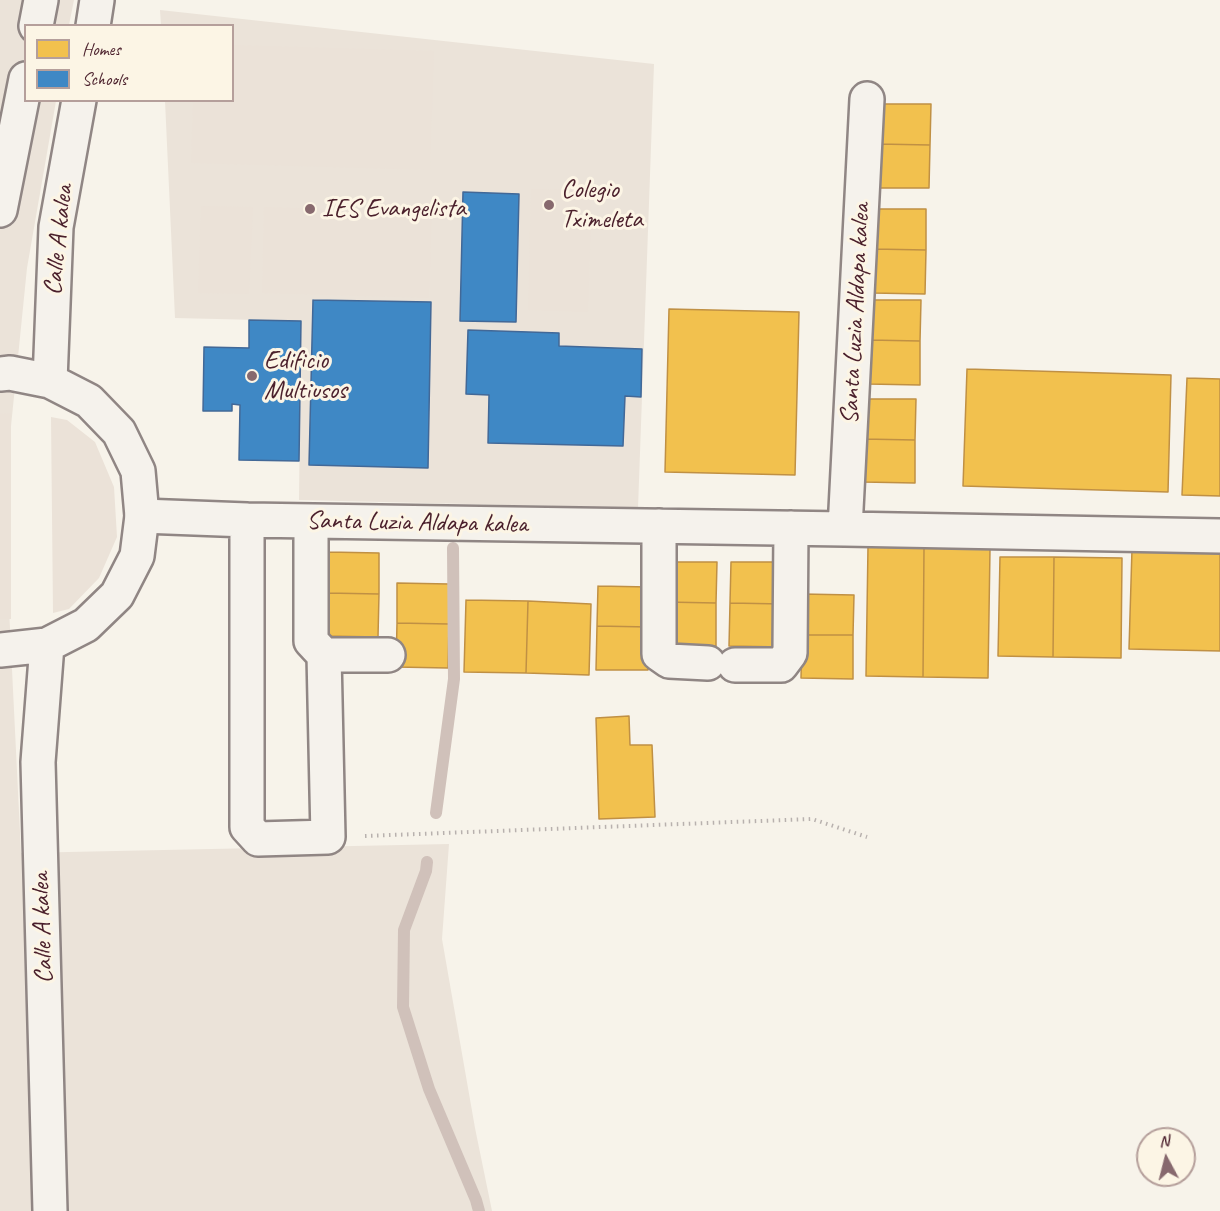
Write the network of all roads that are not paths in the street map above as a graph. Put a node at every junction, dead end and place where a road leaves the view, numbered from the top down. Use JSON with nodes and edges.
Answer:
{"nodes":[{"id":1,"x":41,"y":0,"type":"edge"},
{"id":2,"x":97,"y":0,"type":"edge"},
{"id":3,"x":36,"y":24,"type":"edge"},
{"id":4,"x":93,"y":24,"type":"edge"},
{"id":5,"x":24,"y":89,"type":"edge"},
{"id":6,"x":867,"y":99,"type":"dead end"},
{"id":7,"x":79,"y":102,"type":"edge"},
{"id":8,"x":0,"y":210,"type":"edge"},
{"id":9,"x":0,"y":374,"type":"edge"},
{"id":10,"x":50,"y":381,"type":"junction"},
{"id":11,"x":142,"y":516,"type":"junction"},
{"id":12,"x":247,"y":520,"type":"junction"},
{"id":13,"x":311,"y":521,"type":"junction"},
{"id":14,"x":659,"y":526,"type":"junction"},
{"id":15,"x":791,"y":528,"type":"junction"},
{"id":16,"x":845,"y":529,"type":"junction"},
{"id":17,"x":1220,"y":536,"type":"edge"},
{"id":18,"x":47,"y":645,"type":"junction"},
{"id":19,"x":0,"y":650,"type":"edge"},
{"id":20,"x":324,"y":655,"type":"junction"},
{"id":21,"x":388,"y":655,"type":"dead end"},
{"id":22,"x":50,"y":1211,"type":"edge"}],
"edges":[{"from":1,"to":3,"type":"street"},
{"from":2,"to":4,"type":"street"},
{"from":5,"to":8,"type":"street"},
{"from":6,"to":16,"type":"street","name":"Santa Luzia Aldapa kalea"},
{"from":7,"to":10,"type":"street","name":"Calle A kalea"},
{"from":9,"to":10,"type":"street"},
{"from":10,"to":11,"type":"street"},
{"from":11,"to":12,"type":"street","name":"Santa Luzia Aldapa kalea"},
{"from":11,"to":18,"type":"street"},
{"from":12,"to":13,"type":"street","name":"Santa Luzia Aldapa kalea"},
{"from":12,"to":20,"type":"street"},
{"from":13,"to":14,"type":"street","name":"Santa Luzia Aldapa kalea"},
{"from":13,"to":20,"type":"street"},
{"from":14,"to":15,"type":"street","name":"Santa Luzia Aldapa kalea"},
{"from":14,"to":15,"type":"street"},
{"from":15,"to":16,"type":"street","name":"Santa Luzia Aldapa kalea"},
{"from":16,"to":17,"type":"street","name":"Santa Luzia Aldapa kalea"},
{"from":18,"to":19,"type":"street"},
{"from":18,"to":22,"type":"street","name":"Calle A kalea"},
{"from":20,"to":21,"type":"street"}]}
